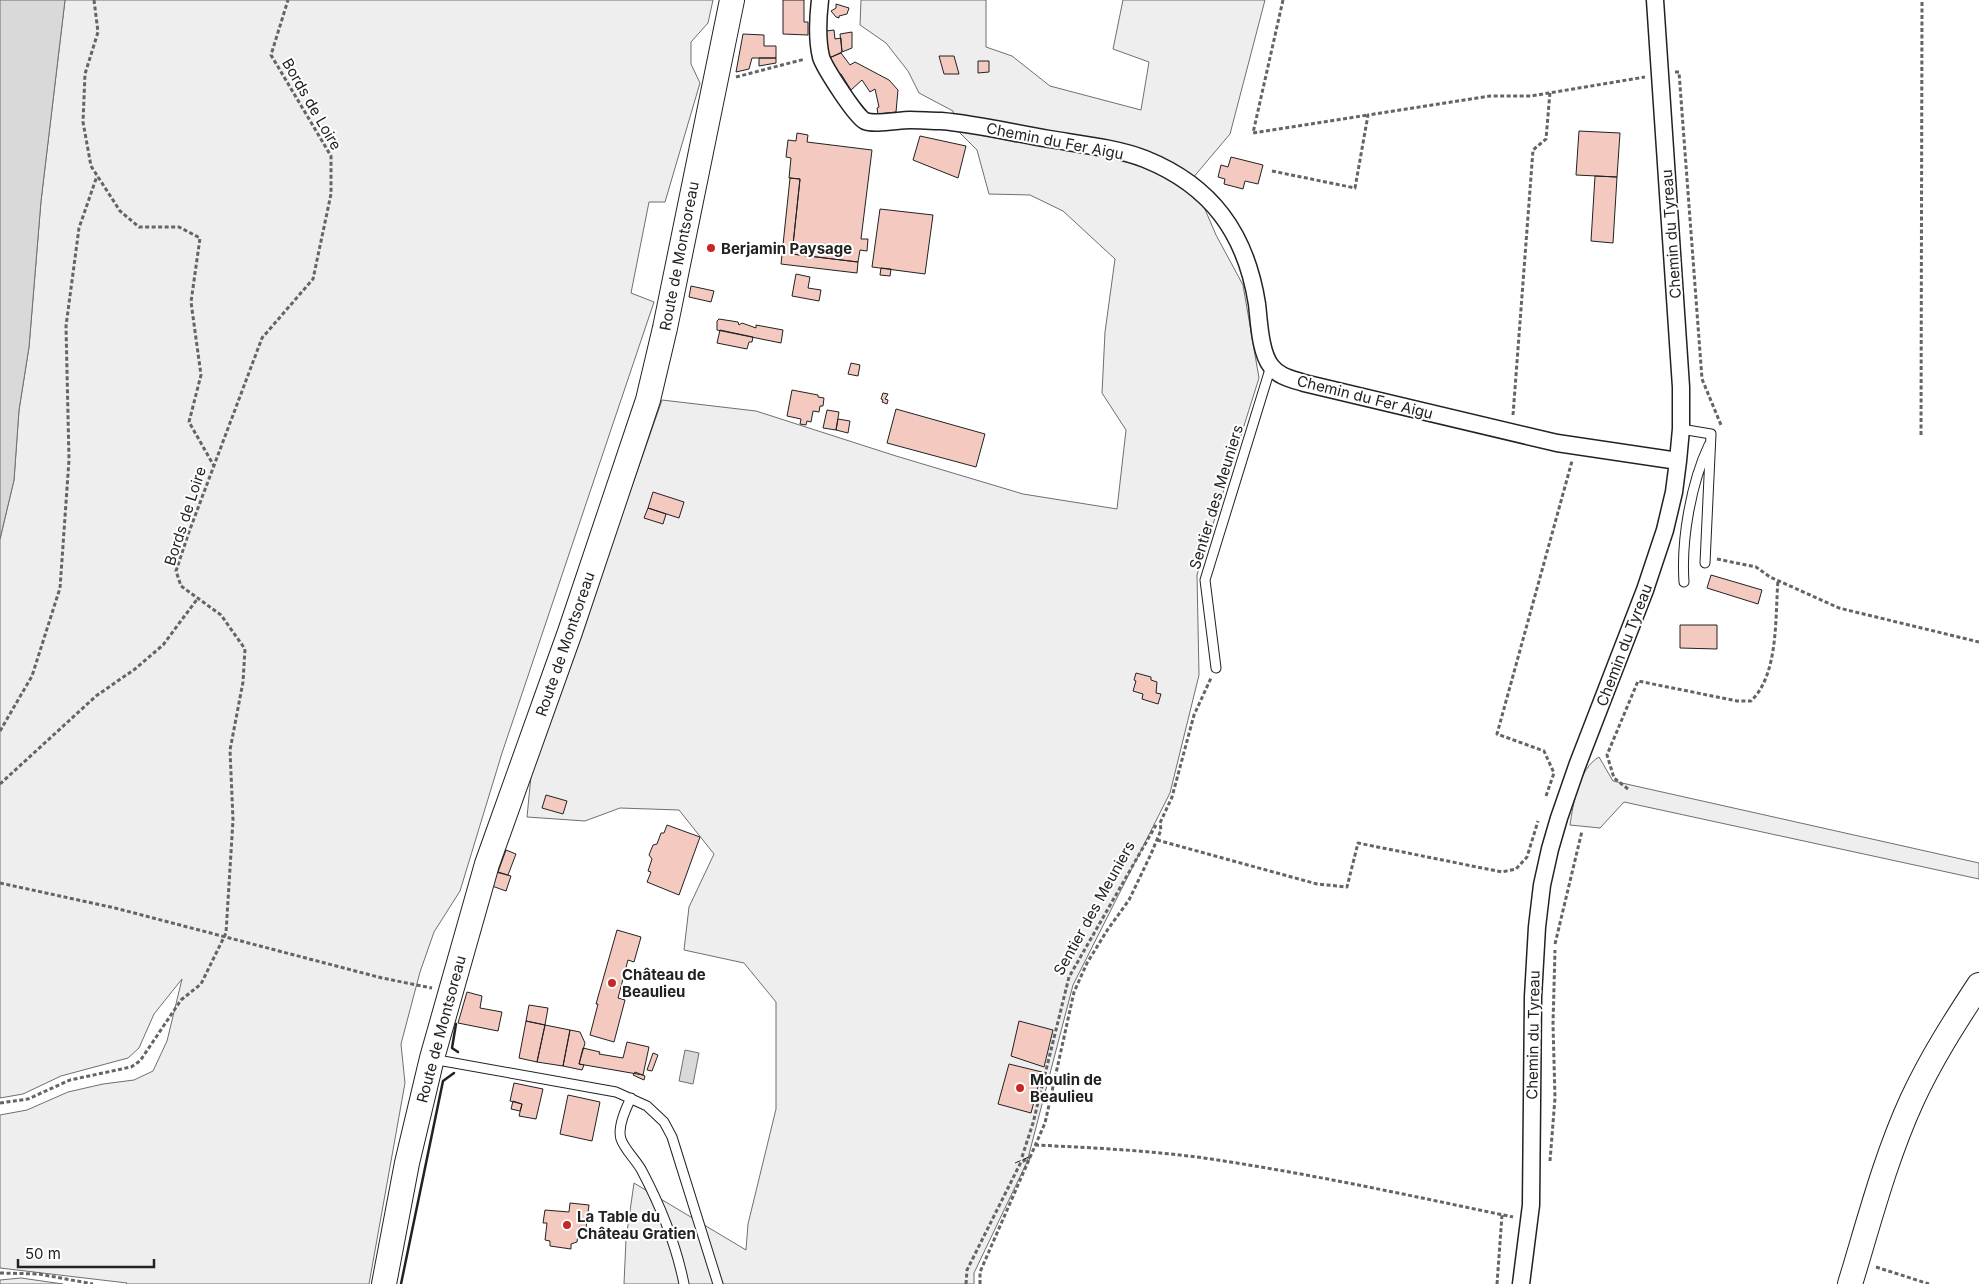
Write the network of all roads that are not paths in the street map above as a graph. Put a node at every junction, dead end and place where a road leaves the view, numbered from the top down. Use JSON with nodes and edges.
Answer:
{"nodes":[{"id":1,"x":732,"y":0,"type":"edge"},
{"id":2,"x":820,"y":0,"type":"edge"},
{"id":3,"x":1656,"y":0,"type":"edge"},
{"id":4,"x":1271,"y":366,"type":"junction"},
{"id":5,"x":1681,"y":429,"type":"junction"},
{"id":6,"x":1711,"y":441,"type":"junction"},
{"id":7,"x":1678,"y":461,"type":"junction"},
{"id":8,"x":1709,"y":561,"type":"road end"},
{"id":9,"x":1684,"y":582,"type":"dead end"},
{"id":10,"x":1216,"y":668,"type":"road end"},
{"id":11,"x":1979,"y":985,"type":"edge"},
{"id":12,"x":432,"y":1058,"type":"junction"},
{"id":13,"x":631,"y":1098,"type":"junction"},
{"id":14,"x":384,"y":1284,"type":"edge"},
{"id":15,"x":684,"y":1284,"type":"edge"},
{"id":16,"x":718,"y":1284,"type":"edge"},
{"id":17,"x":1522,"y":1284,"type":"edge"},
{"id":18,"x":1850,"y":1284,"type":"edge"}],
"edges":[{"from":1,"to":12,"type":"main road","name":"Route de Montsoreau"},
{"from":2,"to":4,"type":"street","name":"Chemin du Fer Aigu"},
{"from":3,"to":5,"type":"street","name":"Chemin du Tyreau"},
{"from":4,"to":7,"type":"street","name":"Chemin du Fer Aigu"},
{"from":4,"to":10,"type":"lane","name":"Sentier des Meuniers"},
{"from":5,"to":6,"type":"lane"},
{"from":5,"to":7,"type":"street","name":"Chemin du Tyreau"},
{"from":6,"to":8,"type":"lane"},
{"from":6,"to":9,"type":"lane"},
{"from":7,"to":17,"type":"street","name":"Chemin du Tyreau"},
{"from":11,"to":18,"type":"main road"},
{"from":12,"to":13,"type":"lane"},
{"from":12,"to":14,"type":"main road","name":"Route de Montsoreau"},
{"from":13,"to":15,"type":"lane"},
{"from":13,"to":16,"type":"lane"}]}
